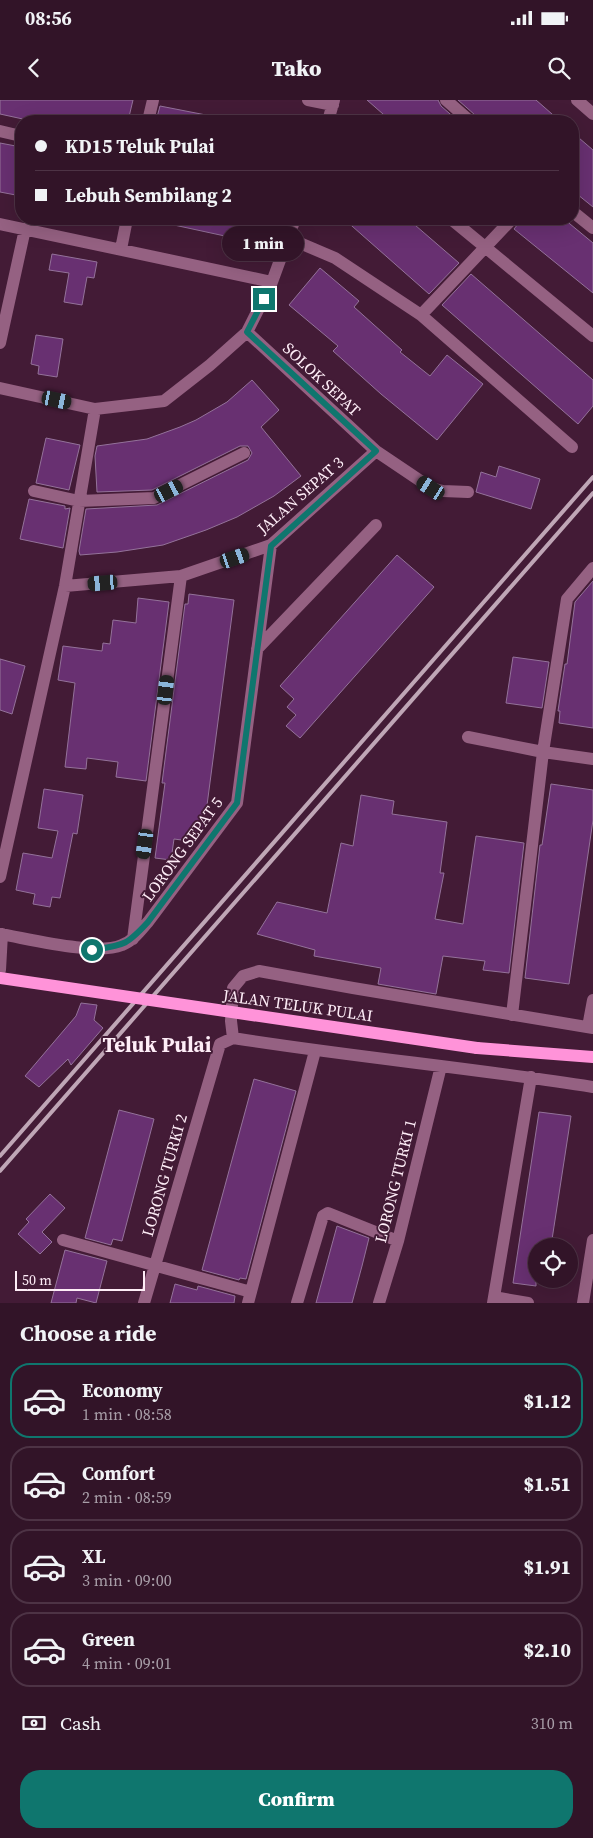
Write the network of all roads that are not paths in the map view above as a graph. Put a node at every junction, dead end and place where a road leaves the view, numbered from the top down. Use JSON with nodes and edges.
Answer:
{"nodes":[{"id":1,"x":152,"y":100,"type":"edge"},
{"id":2,"x":308,"y":100,"type":"edge"},
{"id":3,"x":446,"y":100,"type":"edge"},
{"id":4,"x":577,"y":100,"type":"edge"},
{"id":5,"x":333,"y":102,"type":"edge"},
{"id":6,"x":593,"y":114,"type":"edge"},
{"id":7,"x":149,"y":115,"type":"edge"},
{"id":8,"x":330,"y":115,"type":"edge"},
{"id":9,"x":463,"y":115,"type":"edge"},
{"id":10,"x":0,"y":131,"type":"edge"},
{"id":11,"x":15,"y":135,"type":"edge"},
{"id":12,"x":579,"y":217,"type":"edge"},
{"id":13,"x":0,"y":224,"type":"edge"},
{"id":14,"x":126,"y":225,"type":"edge"},
{"id":15,"x":293,"y":225,"type":"edge"},
{"id":16,"x":458,"y":225,"type":"edge"},
{"id":17,"x":506,"y":225,"type":"edge"},
{"id":18,"x":593,"y":228,"type":"edge"},
{"id":19,"x":25,"y":229,"type":"junction"},
{"id":20,"x":288,"y":238,"type":"junction"},
{"id":21,"x":485,"y":248,"type":"junction"},
{"id":22,"x":121,"y":249,"type":"junction"},
{"id":23,"x":272,"y":282,"type":"junction"},
{"id":24,"x":4,"y":305,"type":"edge"},
{"id":25,"x":420,"y":315,"type":"junction"},
{"id":26,"x":247,"y":332,"type":"junction"},
{"id":27,"x":593,"y":336,"type":"edge"},
{"id":28,"x":0,"y":343,"type":"edge"},
{"id":29,"x":0,"y":388,"type":"edge"},
{"id":30,"x":95,"y":408,"type":"junction"},
{"id":31,"x":572,"y":447,"type":"dead end"},
{"id":32,"x":376,"y":451,"type":"junction"},
{"id":33,"x":244,"y":453,"type":"dead end"},
{"id":34,"x":34,"y":491,"type":"dead end"},
{"id":35,"x":468,"y":492,"type":"dead end"},
{"id":36,"x":79,"y":501,"type":"junction"},
{"id":37,"x":376,"y":525,"type":"dead end"},
{"id":38,"x":271,"y":546,"type":"junction"},
{"id":39,"x":593,"y":568,"type":"edge"},
{"id":40,"x":181,"y":576,"type":"junction"},
{"id":41,"x":64,"y":586,"type":"junction"},
{"id":42,"x":257,"y":649,"type":"junction"},
{"id":43,"x":468,"y":736,"type":"dead end"},
{"id":44,"x":543,"y":752,"type":"junction"},
{"id":45,"x":593,"y":759,"type":"edge"},
{"id":46,"x":0,"y":877,"type":"edge"},
{"id":47,"x":1,"y":934,"type":"edge"},
{"id":48,"x":133,"y":939,"type":"junction"},
{"id":49,"x":0,"y":970,"type":"edge"},
{"id":50,"x":0,"y":978,"type":"edge"},
{"id":51,"x":593,"y":1000,"type":"edge"},
{"id":52,"x":512,"y":1015,"type":"junction"},
{"id":53,"x":591,"y":1028,"type":"edge"},
{"id":54,"x":233,"y":1038,"type":"junction"},
{"id":55,"x":315,"y":1051,"type":"junction"},
{"id":56,"x":593,"y":1057,"type":"edge"},
{"id":57,"x":441,"y":1066,"type":"junction"},
{"id":58,"x":532,"y":1078,"type":"junction"},
{"id":59,"x":593,"y":1087,"type":"edge"},
{"id":60,"x":63,"y":1240,"type":"dead end"},
{"id":61,"x":398,"y":1241,"type":"junction"},
{"id":62,"x":592,"y":1247,"type":"edge"},
{"id":63,"x":155,"y":1265,"type":"junction"},
{"id":64,"x":250,"y":1298,"type":"edge"},
{"id":65,"x":494,"y":1300,"type":"edge"},
{"id":66,"x":144,"y":1303,"type":"edge"},
{"id":67,"x":298,"y":1303,"type":"edge"},
{"id":68,"x":379,"y":1303,"type":"edge"},
{"id":69,"x":528,"y":1303,"type":"edge"},
{"id":70,"x":583,"y":1303,"type":"edge"}],
"edges":[{"from":1,"to":7,"type":"street"},
{"from":2,"to":5,"type":"street"},
{"from":3,"to":9,"type":"street"},
{"from":4,"to":6,"type":"street"},
{"from":5,"to":8,"type":"street"},
{"from":10,"to":11,"type":"street"},
{"from":12,"to":18,"type":"street"},
{"from":13,"to":19,"type":"street"},
{"from":14,"to":22,"type":"street"},
{"from":15,"to":20,"type":"street"},
{"from":16,"to":21,"type":"street"},
{"from":17,"to":21,"type":"street"},
{"from":19,"to":22,"type":"street"},
{"from":19,"to":24,"type":"street"},
{"from":20,"to":23,"type":"street"},
{"from":20,"to":25,"type":"street"},
{"from":21,"to":25,"type":"street"},
{"from":21,"to":27,"type":"street"},
{"from":22,"to":23,"type":"street"},
{"from":23,"to":26,"type":"street"},
{"from":24,"to":28,"type":"street"},
{"from":25,"to":31,"type":"street"},
{"from":26,"to":30,"type":"street"},
{"from":26,"to":32,"type":"street","name":"SOLOK SEPAT"},
{"from":29,"to":30,"type":"street"},
{"from":30,"to":36,"type":"street"},
{"from":32,"to":35,"type":"street","name":"SOLOK SEPAT"},
{"from":32,"to":38,"type":"street","name":"JALAN SEPAT 3"},
{"from":33,"to":36,"type":"street"},
{"from":34,"to":36,"type":"street"},
{"from":36,"to":41,"type":"street"},
{"from":37,"to":42,"type":"street"},
{"from":38,"to":40,"type":"street","name":"JALAN SEPAT 3"},
{"from":38,"to":42,"type":"street","name":"LORONG SEPAT 5"},
{"from":39,"to":44,"type":"street"},
{"from":40,"to":41,"type":"street","name":"JALAN SEPAT 3"},
{"from":40,"to":48,"type":"street"},
{"from":41,"to":46,"type":"street"},
{"from":42,"to":48,"type":"street","name":"LORONG SEPAT 5"},
{"from":43,"to":44,"type":"street"},
{"from":44,"to":45,"type":"street"},
{"from":44,"to":52,"type":"street"},
{"from":47,"to":48,"type":"street","name":"LORONG SEPAT 5"},
{"from":47,"to":49,"type":"street"},
{"from":50,"to":56,"type":"main road","name":"JALAN TELUK PULAI","bridge":true},
{"from":51,"to":53,"type":"street"},
{"from":52,"to":53,"type":"street"},
{"from":52,"to":54,"type":"street"},
{"from":54,"to":55,"type":"street"},
{"from":54,"to":63,"type":"street","name":"LORONG TURKI 2"},
{"from":55,"to":57,"type":"street"},
{"from":55,"to":64,"type":"street"},
{"from":57,"to":58,"type":"street"},
{"from":57,"to":61,"type":"street","name":"LORONG TURKI 1"},
{"from":58,"to":59,"type":"street"},
{"from":58,"to":65,"type":"street"},
{"from":60,"to":63,"type":"street"},
{"from":61,"to":67,"type":"street"},
{"from":61,"to":68,"type":"street","name":"LORONG TURKI 1"},
{"from":62,"to":70,"type":"street"},
{"from":63,"to":64,"type":"street"},
{"from":63,"to":66,"type":"street","name":"LORONG TURKI 2"},
{"from":65,"to":69,"type":"street"}]}
